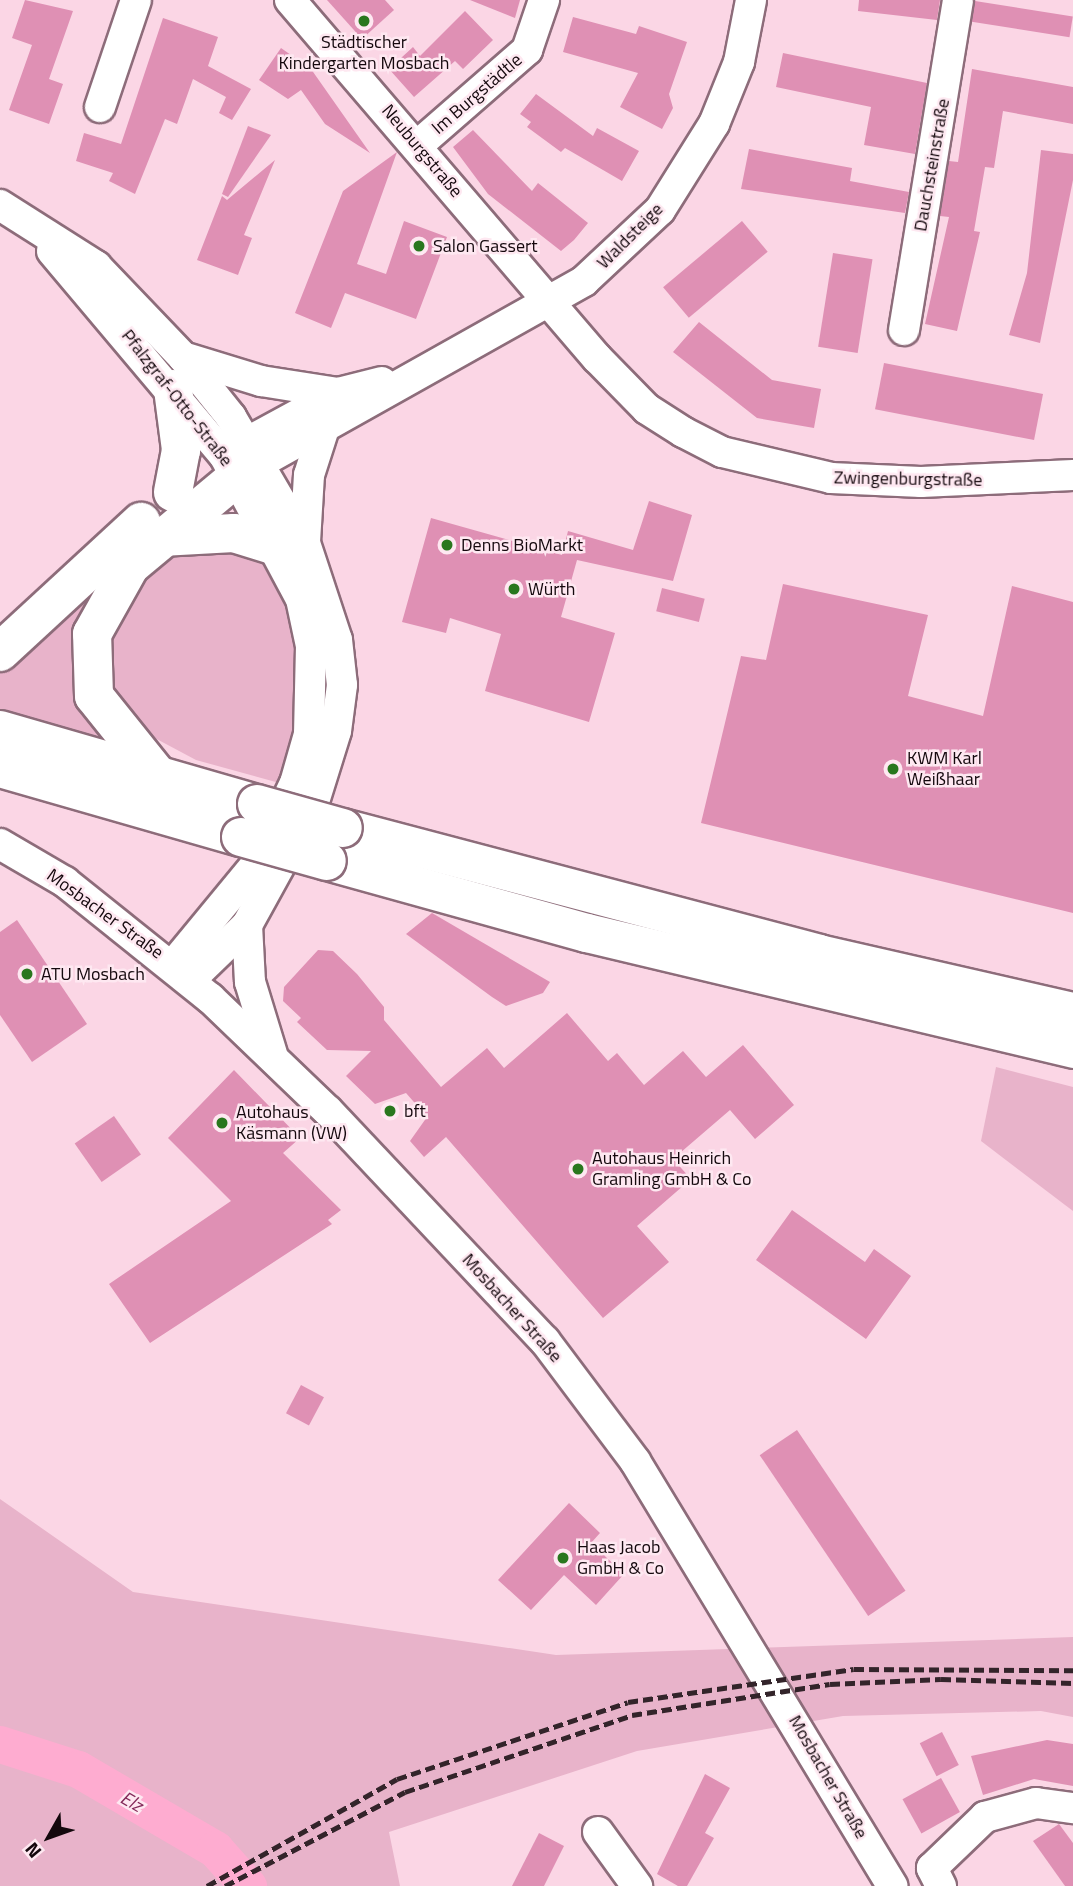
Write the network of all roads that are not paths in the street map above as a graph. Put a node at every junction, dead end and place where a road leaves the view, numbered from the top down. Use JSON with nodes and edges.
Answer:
{"nodes":[{"id":1,"x":136,"y":0,"type":"edge"},
{"id":2,"x":290,"y":0,"type":"edge"},
{"id":3,"x":544,"y":0,"type":"edge"},
{"id":4,"x":751,"y":0,"type":"edge"},
{"id":5,"x":958,"y":0,"type":"edge"},
{"id":6,"x":100,"y":107,"type":"dead end"},
{"id":7,"x":418,"y":145,"type":"junction"},
{"id":8,"x":0,"y":205,"type":"edge"},
{"id":9,"x":551,"y":305,"type":"junction"},
{"id":10,"x":904,"y":330,"type":"dead end"},
{"id":11,"x":178,"y":373,"type":"junction"},
{"id":12,"x":403,"y":377,"type":"junction"},
{"id":13,"x":338,"y":393,"type":"junction"},
{"id":14,"x":324,"y":428,"type":"junction"},
{"id":15,"x":242,"y":458,"type":"junction"},
{"id":16,"x":1073,"y":474,"type":"edge"},
{"id":17,"x":173,"y":492,"type":"junction"},
{"id":18,"x":161,"y":537,"type":"junction"},
{"id":19,"x":291,"y":544,"type":"junction"},
{"id":20,"x":0,"y":652,"type":"edge"},
{"id":21,"x":0,"y":730,"type":"edge"},
{"id":22,"x":0,"y":768,"type":"edge"},
{"id":23,"x":159,"y":777,"type":"junction"},
{"id":24,"x":249,"y":820,"type":"junction"},
{"id":25,"x":0,"y":844,"type":"edge"},
{"id":26,"x":335,"y":844,"type":"junction"},
{"id":27,"x":215,"y":919,"type":"junction"},
{"id":28,"x":247,"y":925,"type":"junction"},
{"id":29,"x":144,"y":940,"type":"junction"},
{"id":30,"x":182,"y":972,"type":"junction"},
{"id":31,"x":1066,"y":1007,"type":"edge"},
{"id":32,"x":1073,"y":1049,"type":"edge"},
{"id":33,"x":272,"y":1055,"type":"junction"},
{"id":34,"x":1073,"y":1808,"type":"edge"},
{"id":35,"x":598,"y":1832,"type":"dead end"},
{"id":36,"x":637,"y":1886,"type":"edge"},
{"id":37,"x":892,"y":1886,"type":"edge"},
{"id":38,"x":941,"y":1886,"type":"edge"}],
"edges":[{"from":1,"to":6,"type":"street"},
{"from":2,"to":7,"type":"street","name":"Neuburgstraße"},
{"from":3,"to":7,"type":"street","name":"Im Burgstädtle"},
{"from":4,"to":9,"type":"street","name":"Waldsteige"},
{"from":5,"to":10,"type":"street","name":"Dauchsteinstraße"},
{"from":7,"to":9,"type":"street","name":"Neuburgstraße"},
{"from":8,"to":11,"type":"street","name":"Pfalzgraf-Otto-Straße"},
{"from":9,"to":12,"type":"street","name":"Waldsteige"},
{"from":9,"to":16,"type":"street","name":"Zwingenburgstraße"},
{"from":11,"to":13,"type":"street"},
{"from":11,"to":15,"type":"street","name":"Pfalzgraf-Otto-Straße"},
{"from":11,"to":17,"type":"highway"},
{"from":12,"to":13,"type":"street","name":"Waldsteige"},
{"from":12,"to":14,"type":"street","name":"Waldsteige"},
{"from":13,"to":15,"type":"street","name":"Waldsteige"},
{"from":14,"to":15,"type":"street","name":"Waldsteige"},
{"from":14,"to":19,"type":"street"},
{"from":15,"to":17,"type":"highway"},
{"from":15,"to":18,"type":"highway"},
{"from":15,"to":19,"type":"street","name":"Pfalzgraf-Otto-Straße"},
{"from":17,"to":20,"type":"highway"},
{"from":18,"to":19,"type":"highway"},
{"from":18,"to":23,"type":"highway"},
{"from":19,"to":27,"type":"street","name":"Pfalzgraf-Otto-Straße"},
{"from":19,"to":28,"type":"street","name":"Pfalzgraf-Otto-Straße"},
{"from":21,"to":23,"type":"highway"},
{"from":22,"to":24,"type":"highway"},
{"from":23,"to":24,"type":"highway"},
{"from":24,"to":26,"type":"highway","bridge":true},
{"from":25,"to":29,"type":"street","name":"Mosbacher Straße"},
{"from":26,"to":31,"type":"highway"},
{"from":26,"to":32,"type":"highway"},
{"from":27,"to":29,"type":"street"},
{"from":27,"to":30,"type":"street","name":"Pfalzgraf-Otto-Straße"},
{"from":28,"to":30,"type":"street","name":"Pfalzgraf-Otto-Straße"},
{"from":28,"to":33,"type":"street"},
{"from":29,"to":30,"type":"street","name":"Mosbacher Straße"},
{"from":30,"to":33,"type":"street","name":"Mosbacher Straße"},
{"from":33,"to":37,"type":"street","name":"Mosbacher Straße"},
{"from":34,"to":38,"type":"street"},
{"from":35,"to":36,"type":"street"}]}
